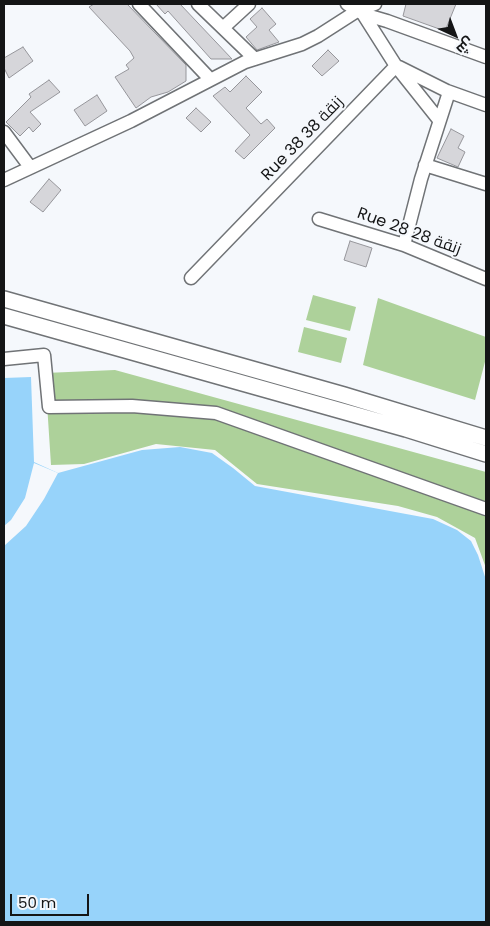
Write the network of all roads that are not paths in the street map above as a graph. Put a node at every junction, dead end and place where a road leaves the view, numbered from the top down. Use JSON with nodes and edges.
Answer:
{"nodes":[{"id":1,"x":140,"y":4,"type":"edge"},
{"id":2,"x":198,"y":4,"type":"edge"},
{"id":3,"x":248,"y":4,"type":"edge"},
{"id":4,"x":375,"y":4,"type":"edge"},
{"id":5,"x":356,"y":10,"type":"edge"},
{"id":6,"x":224,"y":27,"type":"junction"},
{"id":7,"x":486,"y":57,"type":"edge"},
{"id":8,"x":255,"y":59,"type":"junction"},
{"id":9,"x":396,"y":66,"type":"junction"},
{"id":10,"x":210,"y":79,"type":"junction"},
{"id":11,"x":450,"y":92,"type":"junction"},
{"id":12,"x":486,"y":105,"type":"edge"},
{"id":13,"x":439,"y":120,"type":"junction"},
{"id":14,"x":4,"y":132,"type":"edge"},
{"id":15,"x":425,"y":165,"type":"junction"},
{"id":16,"x":30,"y":167,"type":"junction"},
{"id":17,"x":4,"y":180,"type":"edge"},
{"id":18,"x":486,"y":184,"type":"edge"},
{"id":19,"x":319,"y":219,"type":"dead end"},
{"id":20,"x":404,"y":245,"type":"junction"},
{"id":21,"x":191,"y":278,"type":"dead end"},
{"id":22,"x":486,"y":279,"type":"edge"},
{"id":23,"x":4,"y":299,"type":"edge"},
{"id":24,"x":4,"y":316,"type":"edge"},
{"id":25,"x":4,"y":359,"type":"edge"},
{"id":26,"x":486,"y":438,"type":"edge"},
{"id":27,"x":486,"y":454,"type":"edge"},
{"id":28,"x":486,"y":509,"type":"edge"}],
"edges":[{"from":1,"to":10,"type":"street"},
{"from":2,"to":6,"type":"street"},
{"from":3,"to":6,"type":"street"},
{"from":4,"to":5,"type":"street"},
{"from":5,"to":7,"type":"street"},
{"from":5,"to":8,"type":"street"},
{"from":5,"to":9,"type":"street"},
{"from":6,"to":8,"type":"street"},
{"from":8,"to":10,"type":"street"},
{"from":9,"to":11,"type":"street"},
{"from":9,"to":13,"type":"street"},
{"from":9,"to":21,"type":"street","name":"Rue 38 زنقة 38"},
{"from":10,"to":16,"type":"street"},
{"from":11,"to":12,"type":"street"},
{"from":11,"to":13,"type":"street"},
{"from":13,"to":15,"type":"street"},
{"from":14,"to":16,"type":"street"},
{"from":15,"to":18,"type":"street"},
{"from":15,"to":20,"type":"street"},
{"from":16,"to":17,"type":"street"},
{"from":19,"to":20,"type":"street","name":"Rue 28 زنقة 28"},
{"from":20,"to":22,"type":"street","name":"Rue 28 زنقة 28"},
{"from":23,"to":26,"type":"main road"},
{"from":24,"to":27,"type":"main road"},
{"from":25,"to":28,"type":"street"}]}
